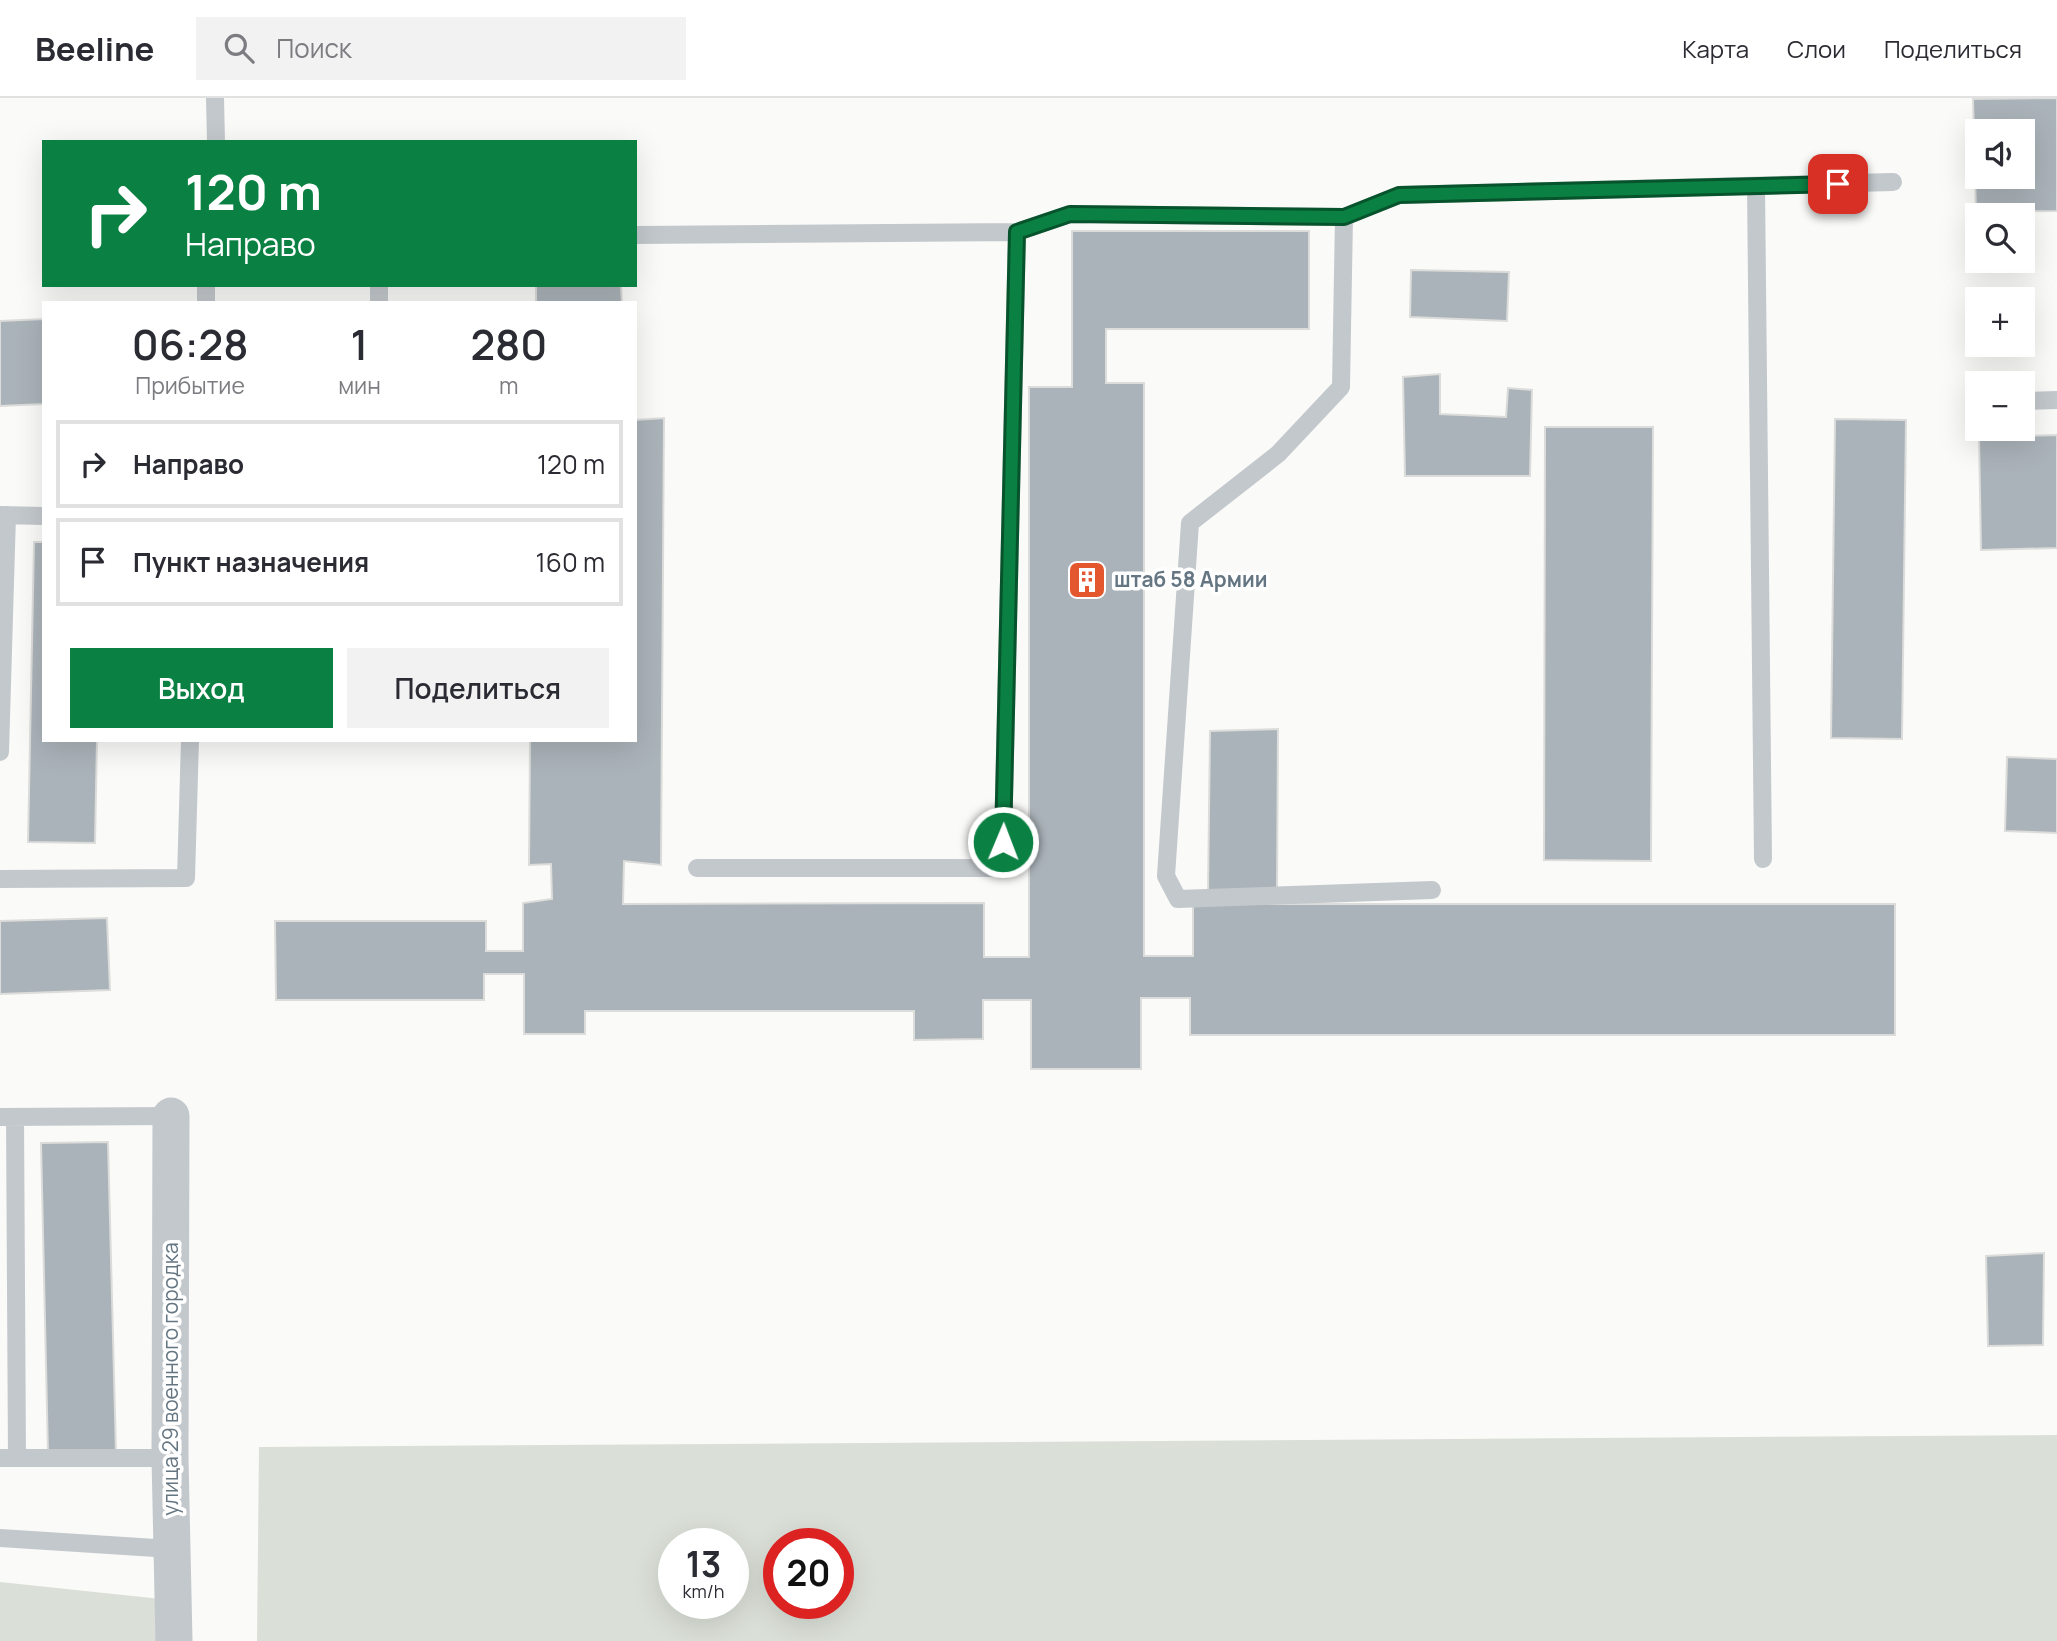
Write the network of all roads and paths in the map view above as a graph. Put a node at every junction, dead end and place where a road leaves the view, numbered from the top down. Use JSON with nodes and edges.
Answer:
{"nodes":[{"id":1,"x":215,"y":98,"type":"edge"},
{"id":2,"x":216,"y":140,"type":"edge"},
{"id":3,"x":1893,"y":182,"type":"dead end"},
{"id":4,"x":1756,"y":186,"type":"junction"},
{"id":5,"x":1344,"y":217,"type":"junction"},
{"id":6,"x":1017,"y":232,"type":"junction"},
{"id":7,"x":637,"y":235,"type":"edge"},
{"id":8,"x":2057,"y":400,"type":"edge"},
{"id":9,"x":2035,"y":401,"type":"edge"},
{"id":10,"x":4,"y":515,"type":"edge"},
{"id":11,"x":42,"y":516,"type":"edge"},
{"id":12,"x":190,"y":742,"type":"edge"},
{"id":13,"x":0,"y":752,"type":"edge"},
{"id":14,"x":1763,"y":859,"type":"dead end"},
{"id":15,"x":697,"y":868,"type":"dead end"},
{"id":16,"x":0,"y":879,"type":"edge"},
{"id":17,"x":1432,"y":890,"type":"dead end"},
{"id":18,"x":171,"y":1116,"type":"joint"},
{"id":19,"x":8,"y":1117,"type":"edge"},
{"id":20,"x":8,"y":1458,"type":"edge"},
{"id":21,"x":170,"y":1458,"type":"junction"},
{"id":22,"x":0,"y":1538,"type":"edge"},
{"id":23,"x":171,"y":1549,"type":"junction"},
{"id":24,"x":174,"y":1641,"type":"edge"}],
"edges":[{"from":1,"to":2,"type":"lane"},
{"from":3,"to":4,"type":"lane"},
{"from":4,"to":5,"type":"lane"},
{"from":4,"to":14,"type":"lane"},
{"from":5,"to":6,"type":"lane"},
{"from":5,"to":17,"type":"lane"},
{"from":6,"to":7,"type":"lane"},
{"from":6,"to":15,"type":"lane"},
{"from":8,"to":9,"type":"lane"},
{"from":10,"to":11,"type":"lane"},
{"from":10,"to":13,"type":"lane"},
{"from":12,"to":16,"type":"lane"},
{"from":18,"to":19,"type":"lane"},
{"from":18,"to":21,"type":"street","name":"улица 29 военного городка"},
{"from":19,"to":20,"type":"lane"},
{"from":20,"to":21,"type":"lane"},
{"from":21,"to":23,"type":"street","name":"улица 29 военного городка"},
{"from":22,"to":23,"type":"lane"},
{"from":23,"to":24,"type":"street","name":"улица 29 военного городка"}]}
